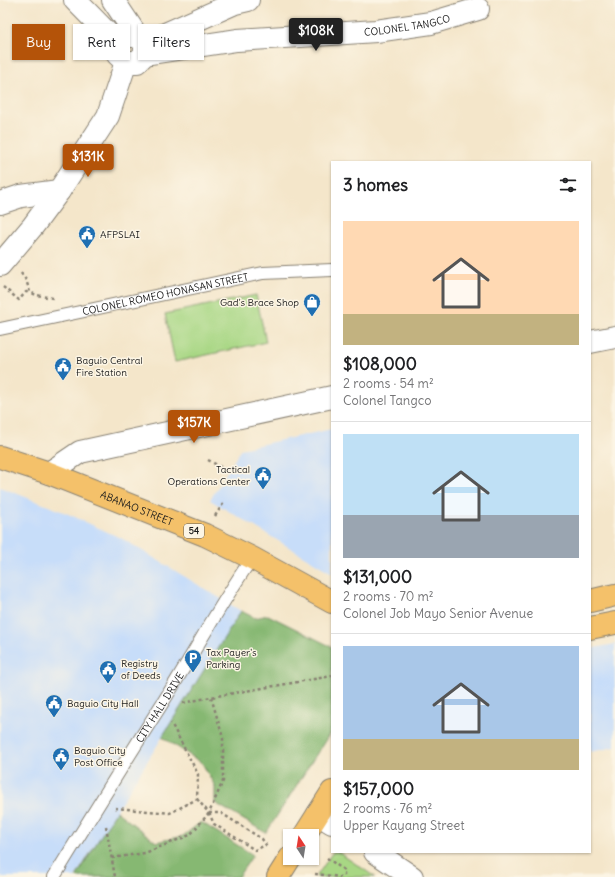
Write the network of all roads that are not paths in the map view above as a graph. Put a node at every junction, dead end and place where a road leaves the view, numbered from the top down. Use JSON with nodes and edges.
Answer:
{"nodes":[{"id":1,"x":75,"y":0,"type":"edge"},
{"id":2,"x":113,"y":0,"type":"edge"},
{"id":3,"x":239,"y":1,"type":"edge"},
{"id":4,"x":478,"y":9,"type":"dead end"},
{"id":5,"x":134,"y":48,"type":"junction"},
{"id":6,"x":59,"y":191,"type":"junction"},
{"id":7,"x":0,"y":203,"type":"edge"},
{"id":8,"x":9,"y":267,"type":"edge"},
{"id":9,"x":331,"y":270,"type":"edge"},
{"id":10,"x":0,"y":329,"type":"edge"},
{"id":11,"x":615,"y":337,"type":"edge"},
{"id":12,"x":591,"y":342,"type":"edge"},
{"id":13,"x":331,"y":397,"type":"edge"},
{"id":14,"x":1,"y":455,"type":"edge"},
{"id":15,"x":49,"y":473,"type":"junction"},
{"id":16,"x":252,"y":558,"type":"junction"},
{"id":17,"x":615,"y":595,"type":"edge"},
{"id":18,"x":331,"y":601,"type":"edge"},
{"id":19,"x":591,"y":601,"type":"edge"},
{"id":20,"x":615,"y":623,"type":"edge"},
{"id":21,"x":591,"y":628,"type":"edge"},
{"id":22,"x":331,"y":796,"type":"edge"},
{"id":23,"x":325,"y":818,"type":"edge"},
{"id":24,"x":312,"y":829,"type":"edge"},
{"id":25,"x":376,"y":853,"type":"edge"},
{"id":26,"x":286,"y":865,"type":"edge"},
{"id":27,"x":54,"y":877,"type":"edge"},
{"id":28,"x":278,"y":877,"type":"edge"},
{"id":29,"x":412,"y":877,"type":"edge"}],
"edges":[{"from":1,"to":5,"type":"street"},
{"from":2,"to":5,"type":"street"},
{"from":3,"to":5,"type":"street"},
{"from":4,"to":5,"type":"street","name":"COLONEL TANGCO"},
{"from":5,"to":6,"type":"street"},
{"from":6,"to":7,"type":"street"},
{"from":6,"to":8,"type":"street"},
{"from":9,"to":10,"type":"lane","name":"COLONEL ROMEO HONASAN STREET"},
{"from":11,"to":12,"type":"street"},
{"from":13,"to":15,"type":"street"},
{"from":14,"to":15,"type":"highway","name":"ABANAO STREET","number":"54"},
{"from":15,"to":16,"type":"highway","name":"ABANAO STREET","number":"54"},
{"from":16,"to":18,"type":"highway","name":"ABANAO STREET","number":"54"},
{"from":16,"to":27,"type":"lane","name":"CITY HALL DRIVE"},
{"from":17,"to":19,"type":"highway"},
{"from":20,"to":21,"type":"highway"},
{"from":22,"to":23,"type":"highway"},
{"from":23,"to":24,"type":"highway"},
{"from":25,"to":29,"type":"street"},
{"from":26,"to":28,"type":"highway"}]}
